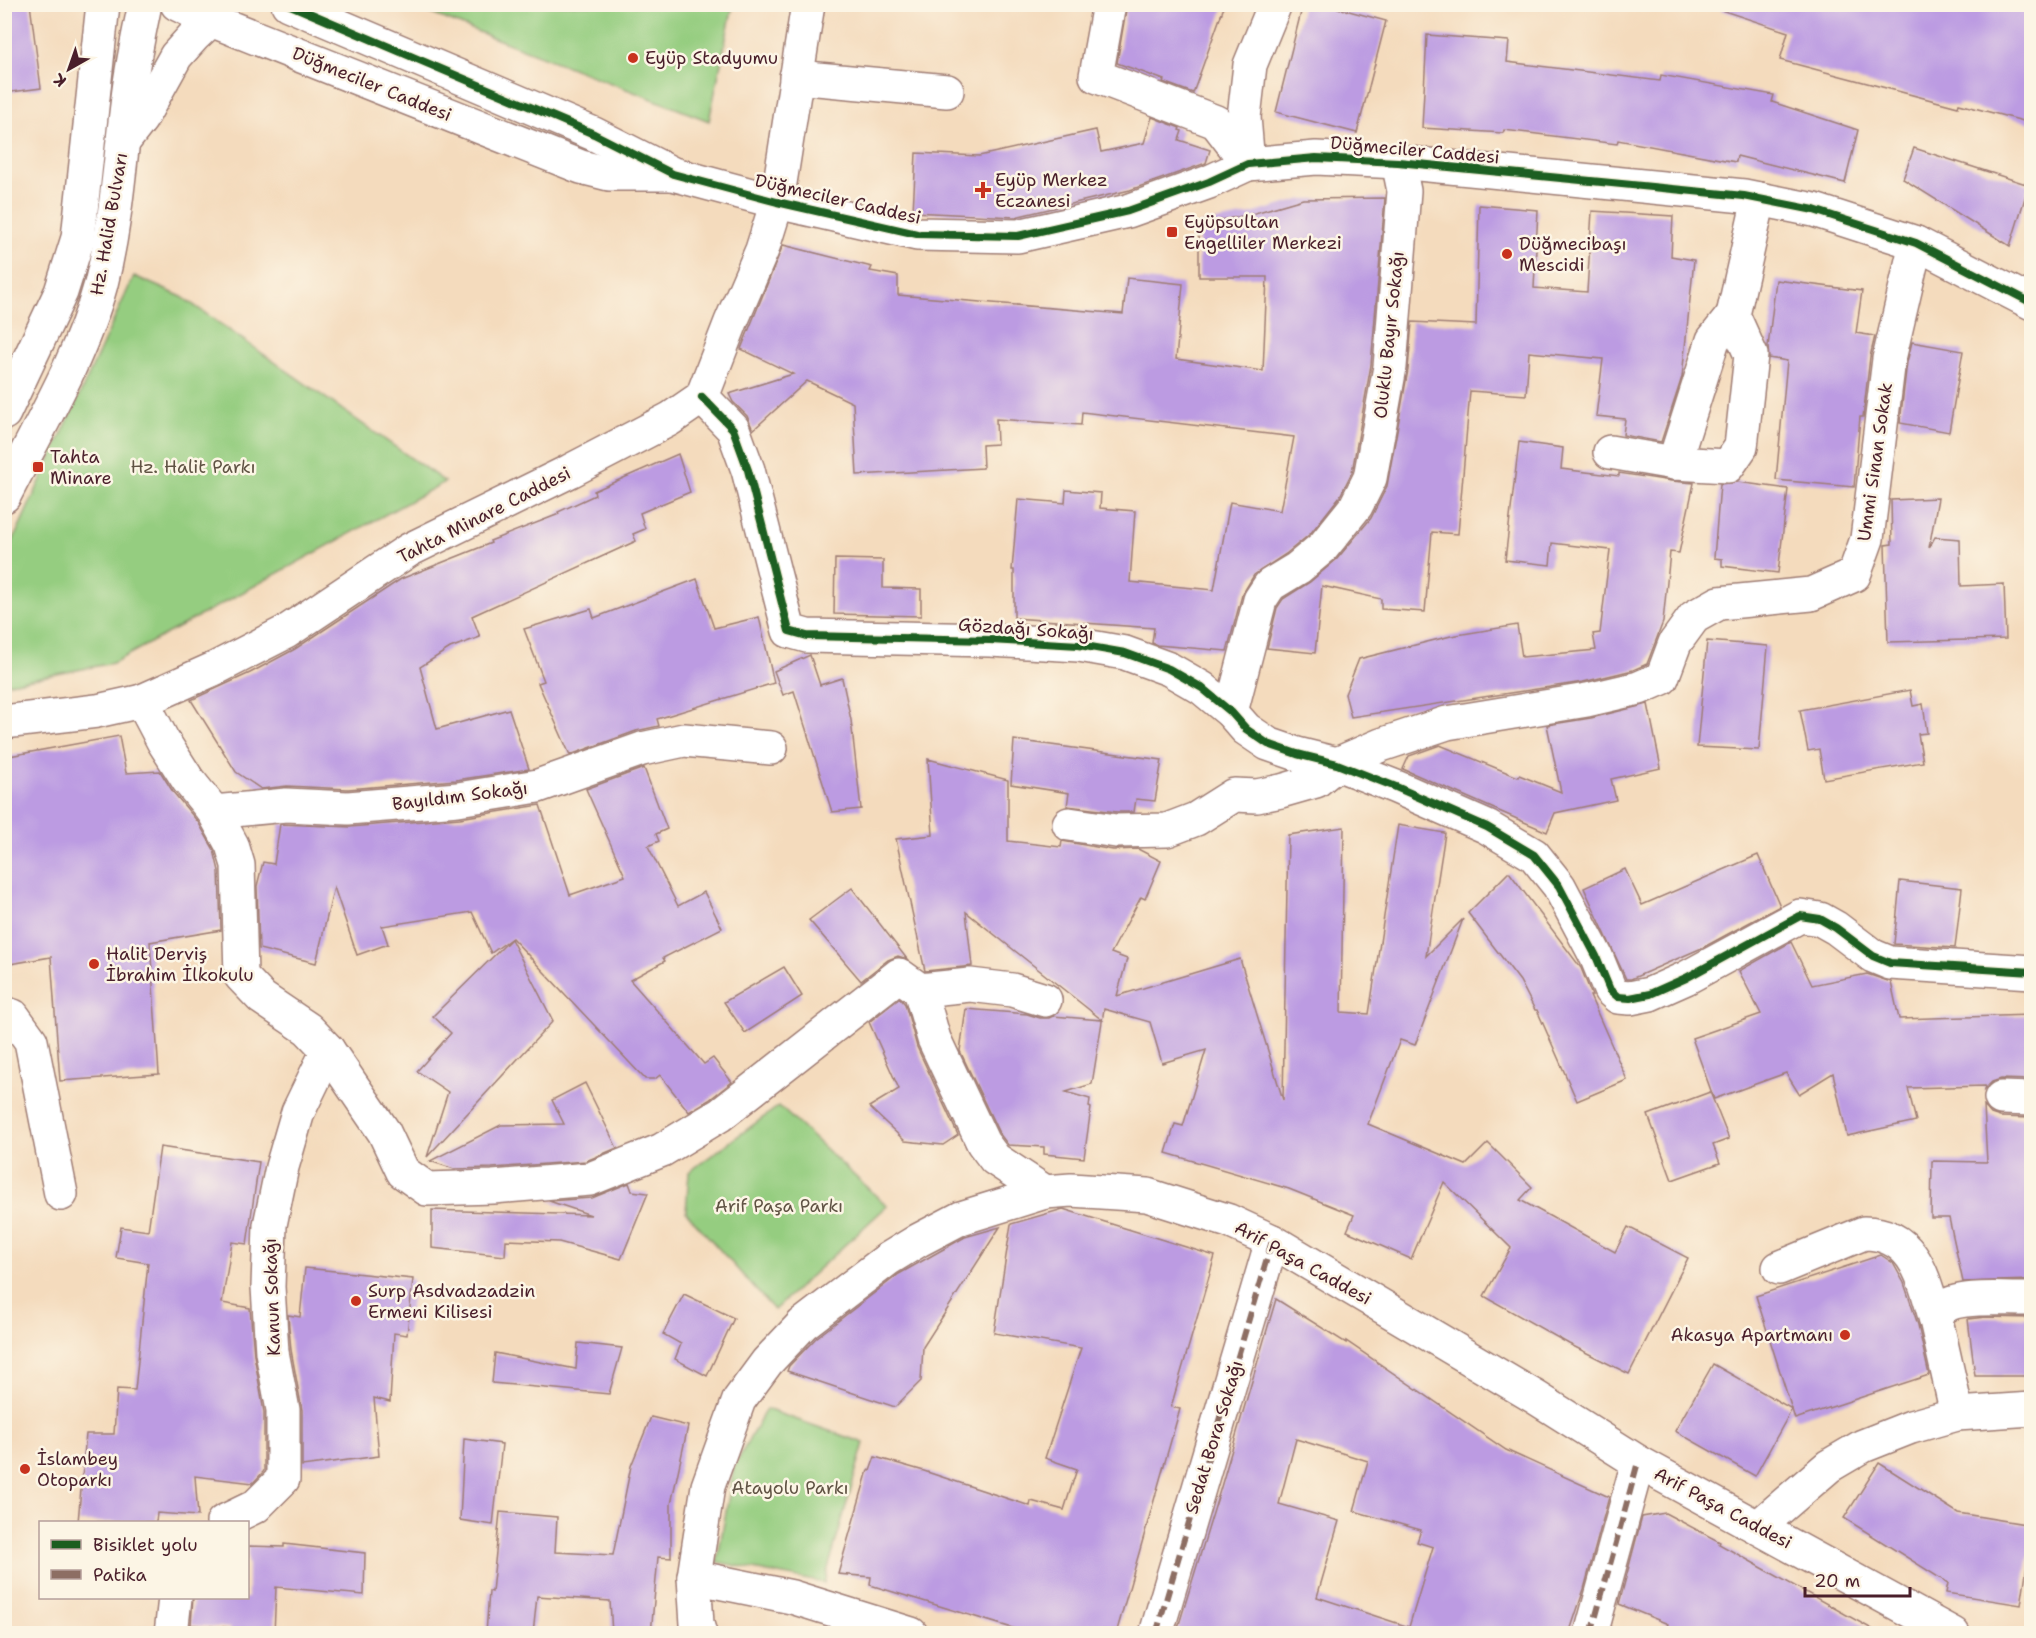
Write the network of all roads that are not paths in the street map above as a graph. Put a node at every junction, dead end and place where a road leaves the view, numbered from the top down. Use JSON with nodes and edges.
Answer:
{"nodes":[{"id":1,"x":103,"y":4,"type":"edge"},
{"id":2,"x":145,"y":4,"type":"edge"},
{"id":3,"x":177,"y":4,"type":"edge"},
{"id":4,"x":288,"y":4,"type":"edge"},
{"id":5,"x":808,"y":4,"type":"edge"},
{"id":6,"x":1109,"y":4,"type":"edge"},
{"id":7,"x":1275,"y":4,"type":"edge"},
{"id":8,"x":211,"y":20,"type":"junction"},
{"id":9,"x":796,"y":77,"type":"junction"},
{"id":10,"x":947,"y":92,"type":"dead end"},
{"id":11,"x":124,"y":141,"type":"junction"},
{"id":12,"x":1398,"y":162,"type":"junction"},
{"id":13,"x":1248,"y":164,"type":"junction"},
{"id":14,"x":673,"y":174,"type":"junction"},
{"id":15,"x":1759,"y":199,"type":"junction"},
{"id":16,"x":777,"y":202,"type":"junction"},
{"id":17,"x":1916,"y":243,"type":"junction"},
{"id":18,"x":2031,"y":303,"type":"edge"},
{"id":19,"x":1733,"y":315,"type":"junction"},
{"id":20,"x":702,"y":397,"type":"junction"},
{"id":21,"x":4,"y":413,"type":"edge"},
{"id":22,"x":1610,"y":452,"type":"dead end"},
{"id":23,"x":1674,"y":463,"type":"junction"},
{"id":24,"x":4,"y":496,"type":"edge"},
{"id":25,"x":142,"y":701,"type":"junction"},
{"id":26,"x":1231,"y":711,"type":"junction"},
{"id":27,"x":4,"y":722,"type":"edge"},
{"id":28,"x":771,"y":748,"type":"dead end"},
{"id":29,"x":1337,"y":764,"type":"junction"},
{"id":30,"x":214,"y":812,"type":"junction"},
{"id":31,"x":1069,"y":824,"type":"dead end"},
{"id":32,"x":2031,"y":972,"type":"edge"},
{"id":33,"x":920,"y":990,"type":"junction"},
{"id":34,"x":1045,"y":1000,"type":"dead end"},
{"id":35,"x":4,"y":1013,"type":"edge"},
{"id":36,"x":328,"y":1050,"type":"junction"},
{"id":37,"x":1045,"y":1192,"type":"junction"},
{"id":38,"x":61,"y":1194,"type":"dead end"},
{"id":39,"x":1272,"y":1241,"type":"junction"},
{"id":40,"x":1779,"y":1268,"type":"dead end"},
{"id":41,"x":2031,"y":1299,"type":"edge"},
{"id":42,"x":1936,"y":1320,"type":"junction"},
{"id":43,"x":2031,"y":1409,"type":"edge"},
{"id":44,"x":1957,"y":1414,"type":"junction"},
{"id":45,"x":1638,"y":1462,"type":"junction"},
{"id":46,"x":225,"y":1521,"type":"edge"},
{"id":47,"x":1758,"y":1527,"type":"junction"},
{"id":48,"x":694,"y":1577,"type":"junction"},
{"id":49,"x":175,"y":1599,"type":"edge"},
{"id":50,"x":171,"y":1634,"type":"edge"},
{"id":51,"x":700,"y":1634,"type":"edge"},
{"id":52,"x":911,"y":1634,"type":"edge"},
{"id":53,"x":1156,"y":1634,"type":"edge"},
{"id":54,"x":1591,"y":1634,"type":"edge"},
{"id":55,"x":1953,"y":1634,"type":"edge"}],
"edges":[{"from":1,"to":21,"type":"street","name":"Hz. Halid Bulvarı"},
{"from":2,"to":11,"type":"street","name":"Hz. Halid Bulvarı"},
{"from":3,"to":8,"type":"street","name":"Düğmeciler Caddesi"},
{"from":4,"to":14,"type":"street","name":"Düğmeciler Caddesi"},
{"from":5,"to":9,"type":"street"},
{"from":6,"to":13,"type":"street"},
{"from":7,"to":13,"type":"street"},
{"from":8,"to":11,"type":"street"},
{"from":8,"to":14,"type":"street","name":"Düğmeciler Caddesi"},
{"from":9,"to":10,"type":"street"},
{"from":9,"to":16,"type":"street"},
{"from":11,"to":24,"type":"street","name":"Hz. Halid Bulvarı"},
{"from":12,"to":13,"type":"street","name":"Düğmeciler Caddesi"},
{"from":12,"to":15,"type":"street","name":"Düğmeciler Caddesi"},
{"from":12,"to":26,"type":"street","name":"Oluklu Bayır Sokağı"},
{"from":13,"to":16,"type":"street","name":"Düğmeciler Caddesi"},
{"from":14,"to":16,"type":"street","name":"Düğmeciler Caddesi"},
{"from":15,"to":17,"type":"street","name":"Düğmeciler Caddesi"},
{"from":15,"to":19,"type":"street"},
{"from":16,"to":20,"type":"street"},
{"from":17,"to":18,"type":"street","name":"Düğmeciler Caddesi"},
{"from":17,"to":29,"type":"street","name":"Ummi Sinan Sokak"},
{"from":19,"to":23,"type":"street"},
{"from":19,"to":23,"type":"street"},
{"from":20,"to":25,"type":"street","name":"Tahta Minare Caddesi"},
{"from":20,"to":26,"type":"street","name":"Gözdağı Sokağı"},
{"from":22,"to":23,"type":"street"},
{"from":25,"to":27,"type":"street","name":"Tahta Minare Caddesi"},
{"from":25,"to":30,"type":"street"},
{"from":26,"to":29,"type":"street","name":"Gözdağı Sokağı"},
{"from":28,"to":30,"type":"street","name":"Bayıldım Sokağı"},
{"from":29,"to":31,"type":"street","name":"Ummi Sinan Sokak"},
{"from":29,"to":32,"type":"street","name":"Gözdağı Sokağı"},
{"from":30,"to":36,"type":"street"},
{"from":33,"to":34,"type":"street"},
{"from":33,"to":36,"type":"street"},
{"from":33,"to":37,"type":"street"},
{"from":35,"to":38,"type":"street"},
{"from":36,"to":46,"type":"street","name":"Kanun Sokağı"},
{"from":37,"to":39,"type":"street","name":"Arif Paşa Caddesi"},
{"from":37,"to":48,"type":"street","name":"Arif Paşa Caddesi"},
{"from":39,"to":45,"type":"street","name":"Arif Paşa Caddesi"},
{"from":39,"to":53,"type":"street","name":"Sedat Bora Sokağı"},
{"from":40,"to":42,"type":"street"},
{"from":41,"to":42,"type":"street"},
{"from":42,"to":44,"type":"street"},
{"from":43,"to":44,"type":"street"},
{"from":44,"to":47,"type":"street"},
{"from":45,"to":47,"type":"street","name":"Arif Paşa Caddesi"},
{"from":45,"to":54,"type":"street"},
{"from":47,"to":55,"type":"street","name":"Arif Paşa Caddesi"},
{"from":48,"to":51,"type":"street","name":"Arif Paşa Caddesi"},
{"from":48,"to":52,"type":"street"},
{"from":49,"to":50,"type":"street"}]}
